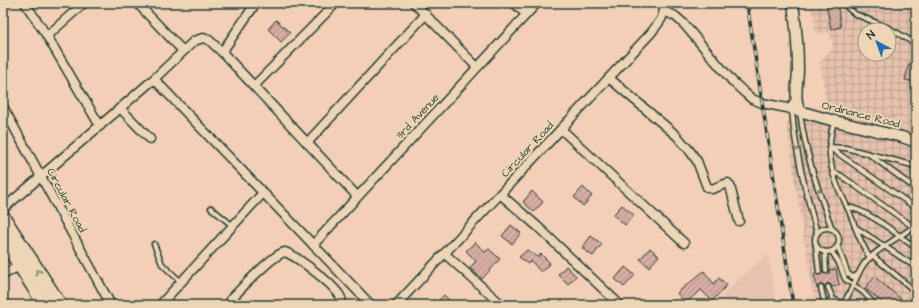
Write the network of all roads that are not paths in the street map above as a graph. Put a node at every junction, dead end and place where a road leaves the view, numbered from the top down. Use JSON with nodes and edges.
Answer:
{"nodes":[{"id":1,"x":25,"y":3,"type":"edge"},
{"id":2,"x":84,"y":3,"type":"edge"},
{"id":3,"x":137,"y":3,"type":"edge"},
{"id":4,"x":256,"y":3,"type":"edge"},
{"id":5,"x":336,"y":3,"type":"edge"},
{"id":6,"x":414,"y":3,"type":"edge"},
{"id":7,"x":514,"y":3,"type":"edge"},
{"id":8,"x":537,"y":3,"type":"edge"},
{"id":9,"x":793,"y":3,"type":"edge"},
{"id":10,"x":846,"y":3,"type":"edge"},
{"id":11,"x":663,"y":7,"type":"edge"},
{"id":12,"x":426,"y":14,"type":"junction"},
{"id":13,"x":526,"y":14,"type":"junction"},
{"id":14,"x":47,"y":36,"type":"junction"},
{"id":15,"x":916,"y":44,"type":"edge"},
{"id":16,"x":183,"y":51,"type":"junction"},
{"id":17,"x":222,"y":52,"type":"junction"},
{"id":18,"x":477,"y":67,"type":"junction"},
{"id":19,"x":609,"y":78,"type":"junction"},
{"id":20,"x":154,"y":79,"type":"junction"},
{"id":21,"x":254,"y":86,"type":"junction"},
{"id":22,"x":3,"y":107,"type":"edge"},
{"id":23,"x":796,"y":107,"type":"junction"},
{"id":24,"x":120,"y":108,"type":"junction"},
{"id":25,"x":834,"y":121,"type":"junction"},
{"id":26,"x":100,"y":126,"type":"junction"},
{"id":27,"x":561,"y":128,"type":"junction"},
{"id":28,"x":150,"y":139,"type":"dead end"},
{"id":29,"x":916,"y":139,"type":"edge"},
{"id":30,"x":307,"y":143,"type":"junction"},
{"id":31,"x":829,"y":147,"type":"junction"},
{"id":32,"x":868,"y":154,"type":"junction"},
{"id":33,"x":908,"y":164,"type":"junction"},
{"id":34,"x":916,"y":166,"type":"edge"},
{"id":35,"x":916,"y":170,"type":"edge"},
{"id":36,"x":833,"y":172,"type":"junction"},
{"id":37,"x":42,"y":177,"type":"junction"},
{"id":38,"x":916,"y":189,"type":"edge"},
{"id":39,"x":263,"y":193,"type":"junction"},
{"id":40,"x":500,"y":194,"type":"junction"},
{"id":41,"x":357,"y":196,"type":"junction"},
{"id":42,"x":847,"y":207,"type":"junction"},
{"id":43,"x":211,"y":208,"type":"dead end"},
{"id":44,"x":916,"y":208,"type":"edge"},
{"id":45,"x":3,"y":209,"type":"edge"},
{"id":46,"x":3,"y":217,"type":"edge"},
{"id":47,"x":739,"y":221,"type":"dead end"},
{"id":48,"x":233,"y":226,"type":"junction"},
{"id":49,"x":855,"y":227,"type":"junction"},
{"id":50,"x":915,"y":227,"type":"edge"},
{"id":51,"x":832,"y":229,"type":"junction"},
{"id":52,"x":818,"y":233,"type":"junction"},
{"id":53,"x":900,"y":237,"type":"junction"},
{"id":54,"x":3,"y":241,"type":"edge"},
{"id":55,"x":684,"y":243,"type":"dead end"},
{"id":56,"x":154,"y":244,"type":"dead end"},
{"id":57,"x":816,"y":244,"type":"junction"},
{"id":58,"x":313,"y":245,"type":"junction"},
{"id":59,"x":886,"y":246,"type":"junction"},
{"id":60,"x":838,"y":247,"type":"junction"},
{"id":61,"x":916,"y":248,"type":"edge"},
{"id":62,"x":825,"y":252,"type":"junction"},
{"id":63,"x":832,"y":252,"type":"junction"},
{"id":64,"x":445,"y":254,"type":"junction"},
{"id":65,"x":871,"y":257,"type":"junction"},
{"id":66,"x":19,"y":266,"type":"junction"},
{"id":67,"x":916,"y":267,"type":"edge"},
{"id":68,"x":826,"y":271,"type":"dead end"},
{"id":69,"x":819,"y":272,"type":"dead end"},
{"id":70,"x":3,"y":275,"type":"edge"},
{"id":71,"x":857,"y":275,"type":"junction"},
{"id":72,"x":181,"y":283,"type":"junction"},
{"id":73,"x":852,"y":285,"type":"junction"},
{"id":74,"x":828,"y":287,"type":"dead end"},
{"id":75,"x":821,"y":288,"type":"dead end"},
{"id":76,"x":916,"y":292,"type":"edge"},
{"id":77,"x":833,"y":299,"type":"junction"},
{"id":78,"x":45,"y":305,"type":"edge"},
{"id":79,"x":60,"y":305,"type":"edge"},
{"id":80,"x":111,"y":305,"type":"edge"},
{"id":81,"x":160,"y":305,"type":"edge"},
{"id":82,"x":230,"y":305,"type":"edge"},
{"id":83,"x":342,"y":305,"type":"edge"},
{"id":84,"x":371,"y":305,"type":"edge"},
{"id":85,"x":396,"y":305,"type":"edge"},
{"id":86,"x":502,"y":305,"type":"edge"},
{"id":87,"x":620,"y":305,"type":"edge"},
{"id":88,"x":825,"y":305,"type":"edge"},
{"id":89,"x":842,"y":305,"type":"edge"},
{"id":90,"x":874,"y":305,"type":"edge"}],
"edges":[{"from":1,"to":14,"type":"street"},
{"from":2,"to":14,"type":"street"},
{"from":3,"to":16,"type":"street"},
{"from":4,"to":17,"type":"street"},
{"from":5,"to":21,"type":"street"},
{"from":6,"to":12,"type":"street"},
{"from":7,"to":13,"type":"street"},
{"from":8,"to":13,"type":"street","name":"3rd Avenue"},
{"from":9,"to":23,"type":"street"},
{"from":10,"to":15,"type":"lane"},
{"from":11,"to":19,"type":"street","name":"Circular Road"},
{"from":11,"to":23,"type":"street"},
{"from":12,"to":18,"type":"street"},
{"from":12,"to":30,"type":"street"},
{"from":13,"to":18,"type":"street","name":"3rd Avenue"},
{"from":14,"to":26,"type":"street"},
{"from":16,"to":17,"type":"street"},
{"from":16,"to":20,"type":"street"},
{"from":17,"to":21,"type":"street"},
{"from":18,"to":41,"type":"street","name":"3rd Avenue"},
{"from":19,"to":27,"type":"street","name":"Circular Road"},
{"from":19,"to":47,"type":"street"},
{"from":20,"to":24,"type":"street"},
{"from":20,"to":39,"type":"street"},
{"from":21,"to":30,"type":"street"},
{"from":22,"to":37,"type":"street","name":"Circular Road"},
{"from":23,"to":25,"type":"street","name":"Ordinance Road"},
{"from":51,"to":23,"type":"lane","one_way":true},
{"from":23,"to":52,"type":"lane","one_way":true},
{"from":24,"to":26,"type":"street"},
{"from":24,"to":28,"type":"street"},
{"from":25,"to":29,"type":"street","name":"Ordinance Road"},
{"from":25,"to":31,"type":"lane"},
{"from":26,"to":37,"type":"street"},
{"from":27,"to":40,"type":"street","name":"Circular Road"},
{"from":27,"to":55,"type":"street"},
{"from":30,"to":41,"type":"street"},
{"from":31,"to":32,"type":"lane"},
{"from":31,"to":36,"type":"lane"},
{"from":31,"to":44,"type":"lane"},
{"from":32,"to":33,"type":"lane"},
{"from":32,"to":38,"type":"lane"},
{"from":33,"to":34,"type":"lane"},
{"from":33,"to":35,"type":"lane"},
{"from":36,"to":42,"type":"lane"},
{"from":36,"to":50,"type":"lane"},
{"from":37,"to":45,"type":"street"},
{"from":37,"to":80,"type":"street","name":"Circular Road"},
{"from":39,"to":48,"type":"street"},
{"from":39,"to":58,"type":"street"},
{"from":40,"to":64,"type":"street","name":"Circular Road"},
{"from":40,"to":87,"type":"street"},
{"from":41,"to":58,"type":"street","name":"3rd Avenue"},
{"from":42,"to":49,"type":"lane"},
{"from":42,"to":53,"type":"lane"},
{"from":43,"to":48,"type":"lane"},
{"from":79,"to":46,"type":"main road","one_way":true},
{"from":48,"to":72,"type":"street"},
{"from":49,"to":59,"type":"lane"},
{"from":49,"to":65,"type":"lane"},
{"from":50,"to":53,"type":"lane"},
{"from":51,"to":52,"type":"lane"},
{"from":51,"to":60,"type":"lane"},
{"from":52,"to":57,"type":"lane"},
{"from":53,"to":59,"type":"lane"},
{"from":53,"to":61,"type":"lane"},
{"from":54,"to":66,"type":"main road"},
{"from":56,"to":72,"type":"lane"},
{"from":57,"to":62,"type":"lane"},
{"from":57,"to":69,"type":"lane"},
{"from":58,"to":84,"type":"street"},
{"from":59,"to":65,"type":"lane"},
{"from":59,"to":67,"type":"lane"},
{"from":60,"to":63,"type":"lane"},
{"from":60,"to":71,"type":"lane"},
{"from":62,"to":63,"type":"lane"},
{"from":62,"to":68,"type":"lane"},
{"from":63,"to":73,"type":"lane"},
{"from":64,"to":85,"type":"street","name":"Circular Road"},
{"from":64,"to":86,"type":"street"},
{"from":65,"to":71,"type":"lane"},
{"from":65,"to":76,"type":"lane"},
{"from":66,"to":70,"type":"street"},
{"from":66,"to":78,"type":"main road"},
{"from":71,"to":73,"type":"lane"},
{"from":72,"to":81,"type":"street"},
{"from":73,"to":89,"type":"lane"},
{"from":73,"to":90,"type":"lane"},
{"from":74,"to":77,"type":"lane"},
{"from":75,"to":88,"type":"lane"},
{"from":77,"to":88,"type":"lane"},
{"from":77,"to":89,"type":"lane"},
{"from":82,"to":83,"type":"street"}]}
